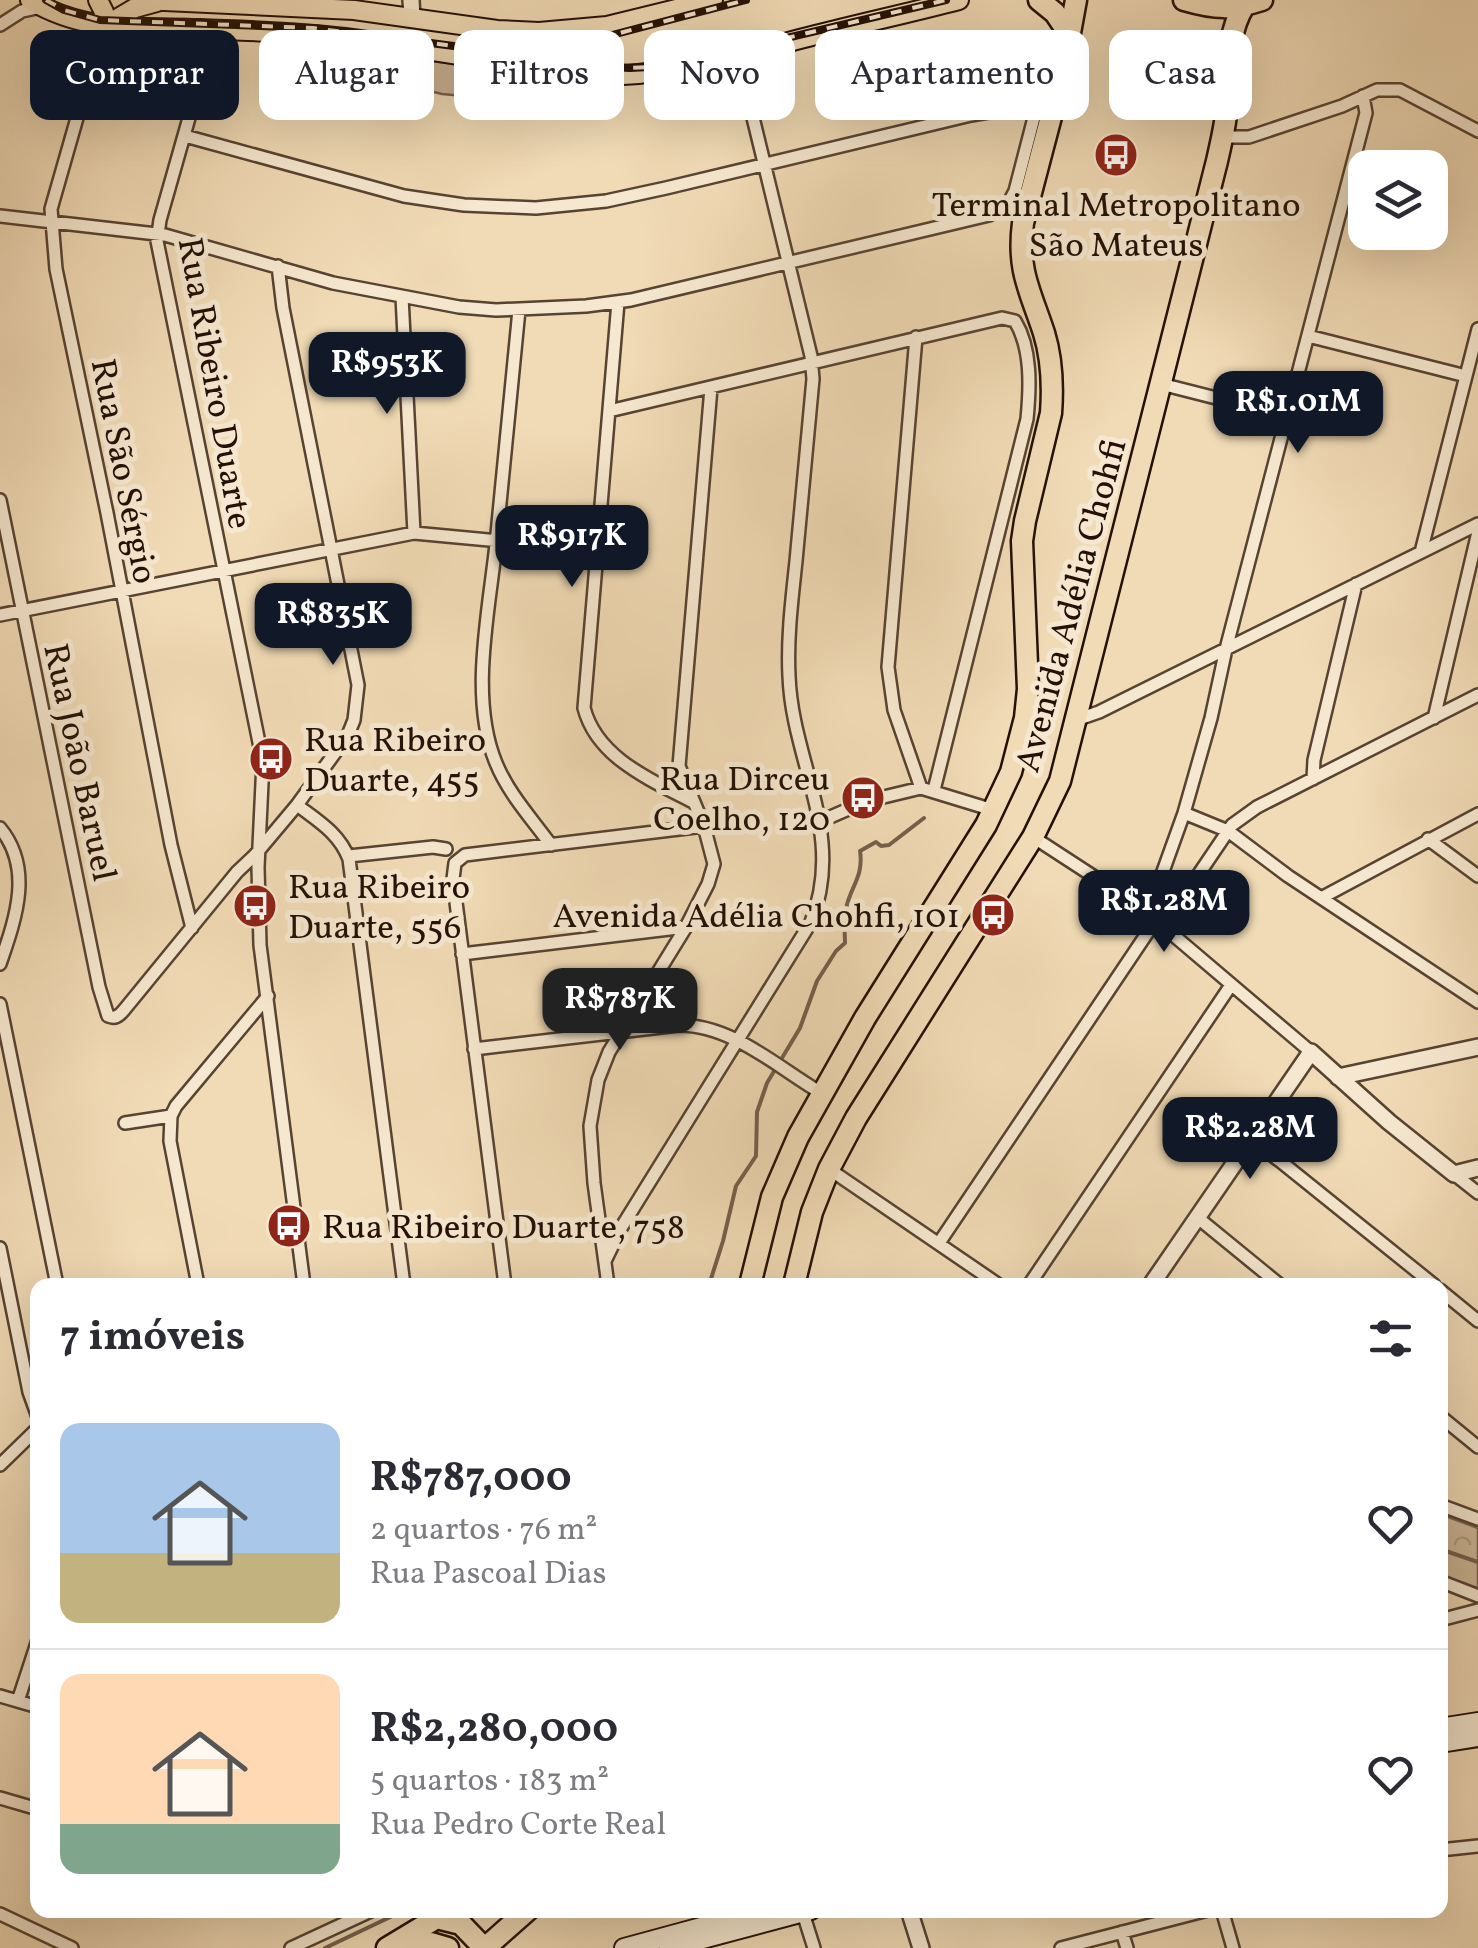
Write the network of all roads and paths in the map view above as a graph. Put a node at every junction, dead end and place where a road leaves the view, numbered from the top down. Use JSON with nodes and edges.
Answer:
{"nodes":[{"id":1,"x":98,"y":0,"type":"edge"},
{"id":2,"x":144,"y":0,"type":"edge"},
{"id":3,"x":186,"y":0,"type":"edge"},
{"id":4,"x":713,"y":0,"type":"edge"},
{"id":5,"x":960,"y":0,"type":"edge"},
{"id":6,"x":1039,"y":0,"type":"edge"},
{"id":7,"x":1076,"y":0,"type":"edge"},
{"id":8,"x":1184,"y":0,"type":"edge"},
{"id":9,"x":162,"y":1,"type":"edge"},
{"id":10,"x":36,"y":3,"type":"edge"},
{"id":11,"x":1254,"y":3,"type":"edge"},
{"id":12,"x":287,"y":6,"type":"junction"},
{"id":13,"x":412,"y":9,"type":"edge"},
{"id":14,"x":0,"y":25,"type":"edge"},
{"id":15,"x":104,"y":27,"type":"junction"},
{"id":16,"x":214,"y":30,"type":"joint"},
{"id":17,"x":1063,"y":30,"type":"edge"},
{"id":18,"x":1071,"y":30,"type":"edge"},
{"id":19,"x":795,"y":42,"type":"edge"},
{"id":20,"x":434,"y":53,"type":"edge"},
{"id":21,"x":644,"y":75,"type":"edge"},
{"id":22,"x":1363,"y":96,"type":"junction"},
{"id":23,"x":189,"y":120,"type":"edge"},
{"id":24,"x":754,"y":120,"type":"edge"},
{"id":25,"x":950,"y":120,"type":"edge"},
{"id":26,"x":1034,"y":120,"type":"edge"},
{"id":27,"x":1049,"y":120,"type":"edge"},
{"id":28,"x":1478,"y":132,"type":"edge"},
{"id":29,"x":185,"y":136,"type":"junction"},
{"id":30,"x":1222,"y":137,"type":"junction"},
{"id":31,"x":1361,"y":150,"type":"edge"},
{"id":32,"x":765,"y":165,"type":"junction"},
{"id":33,"x":1348,"y":201,"type":"edge"},
{"id":34,"x":0,"y":216,"type":"edge"},
{"id":35,"x":51,"y":222,"type":"junction"},
{"id":36,"x":158,"y":235,"type":"junction"},
{"id":37,"x":788,"y":263,"type":"junction"},
{"id":38,"x":278,"y":266,"type":"junction"},
{"id":39,"x":402,"y":297,"type":"junction"},
{"id":40,"x":618,"y":302,"type":"junction"},
{"id":41,"x":518,"y":310,"type":"junction"},
{"id":42,"x":1478,"y":328,"type":"edge"},
{"id":43,"x":1308,"y":336,"type":"junction"},
{"id":44,"x":916,"y":338,"type":"junction"},
{"id":45,"x":812,"y":362,"type":"junction"},
{"id":46,"x":1466,"y":376,"type":"junction"},
{"id":47,"x":1162,"y":384,"type":"junction"},
{"id":48,"x":712,"y":388,"type":"junction"},
{"id":49,"x":609,"y":412,"type":"junction"},
{"id":50,"x":1287,"y":416,"type":"junction"},
{"id":51,"x":0,"y":500,"type":"edge"},
{"id":52,"x":1478,"y":524,"type":"edge"},
{"id":53,"x":1478,"y":532,"type":"edge"},
{"id":54,"x":414,"y":533,"type":"junction"},
{"id":55,"x":496,"y":540,"type":"junction"},
{"id":56,"x":331,"y":550,"type":"junction"},
{"id":57,"x":596,"y":550,"type":"junction"},
{"id":58,"x":1421,"y":552,"type":"junction"},
{"id":59,"x":223,"y":571,"type":"junction"},
{"id":60,"x":1356,"y":584,"type":"junction"},
{"id":61,"x":121,"y":591,"type":"junction"},
{"id":62,"x":22,"y":610,"type":"junction"},
{"id":63,"x":0,"y":614,"type":"edge"},
{"id":64,"x":1226,"y":649,"type":"junction"},
{"id":65,"x":1478,"y":695,"type":"edge"},
{"id":66,"x":1434,"y":718,"type":"junction"},
{"id":67,"x":1076,"y":720,"type":"junction"},
{"id":68,"x":1312,"y":779,"type":"junction"},
{"id":69,"x":928,"y":789,"type":"junction"},
{"id":70,"x":693,"y":802,"type":"junction"},
{"id":71,"x":296,"y":805,"type":"junction"},
{"id":72,"x":993,"y":810,"type":"junction"},
{"id":73,"x":1184,"y":813,"type":"junction"},
{"id":74,"x":1478,"y":814,"type":"edge"},
{"id":75,"x":821,"y":821,"type":"junction"},
{"id":76,"x":704,"y":826,"type":"junction"},
{"id":77,"x":0,"y":828,"type":"edge"},
{"id":78,"x":1228,"y":831,"type":"junction"},
{"id":79,"x":1033,"y":837,"type":"junction"},
{"id":80,"x":1428,"y":840,"type":"junction"},
{"id":81,"x":551,"y":845,"type":"junction"},
{"id":82,"x":260,"y":849,"type":"junction"},
{"id":83,"x":446,"y":849,"type":"dead end"},
{"id":84,"x":348,"y":856,"type":"junction"},
{"id":85,"x":1478,"y":876,"type":"edge"},
{"id":86,"x":1321,"y":898,"type":"junction"},
{"id":87,"x":1141,"y":908,"type":"junction"},
{"id":88,"x":1159,"y":924,"type":"junction"},
{"id":89,"x":686,"y":926,"type":"junction"},
{"id":90,"x":192,"y":928,"type":"junction"},
{"id":91,"x":462,"y":954,"type":"junction"},
{"id":92,"x":0,"y":964,"type":"edge"},
{"id":93,"x":1232,"y":986,"type":"junction"},
{"id":94,"x":268,"y":996,"type":"junction"},
{"id":95,"x":1478,"y":1002,"type":"edge"},
{"id":96,"x":0,"y":1004,"type":"edge"},
{"id":97,"x":621,"y":1032,"type":"junction"},
{"id":98,"x":738,"y":1042,"type":"junction"},
{"id":99,"x":1478,"y":1046,"type":"edge"},
{"id":100,"x":474,"y":1049,"type":"junction"},
{"id":101,"x":1310,"y":1052,"type":"junction"},
{"id":102,"x":1338,"y":1077,"type":"junction"},
{"id":103,"x":823,"y":1094,"type":"junction"},
{"id":104,"x":171,"y":1116,"type":"junction"},
{"id":105,"x":125,"y":1122,"type":"dead end"},
{"id":106,"x":1252,"y":1141,"type":"junction"},
{"id":107,"x":1478,"y":1168,"type":"edge"},
{"id":108,"x":829,"y":1169,"type":"junction"},
{"id":109,"x":1454,"y":1174,"type":"junction"},
{"id":110,"x":1478,"y":1193,"type":"edge"},
{"id":111,"x":1198,"y":1218,"type":"junction"},
{"id":112,"x":940,"y":1243,"type":"junction"},
{"id":113,"x":0,"y":1248,"type":"edge"},
{"id":114,"x":606,"y":1261,"type":"junction"},
{"id":115,"x":55,"y":1278,"type":"edge"},
{"id":116,"x":197,"y":1278,"type":"edge"},
{"id":117,"x":303,"y":1278,"type":"edge"},
{"id":118,"x":403,"y":1278,"type":"edge"},
{"id":119,"x":504,"y":1278,"type":"edge"},
{"id":120,"x":607,"y":1278,"type":"edge"},
{"id":121,"x":752,"y":1278,"type":"edge"},
{"id":122,"x":796,"y":1278,"type":"edge"},
{"id":123,"x":989,"y":1278,"type":"edge"},
{"id":124,"x":1034,"y":1278,"type":"edge"},
{"id":125,"x":1156,"y":1278,"type":"edge"},
{"id":126,"x":1271,"y":1278,"type":"edge"},
{"id":127,"x":1425,"y":1278,"type":"edge"},
{"id":128,"x":1448,"y":1297,"type":"edge"},
{"id":129,"x":1478,"y":1321,"type":"edge"},
{"id":130,"x":30,"y":1395,"type":"edge"},
{"id":131,"x":1448,"y":1423,"type":"edge"},
{"id":132,"x":30,"y":1436,"type":"edge"},
{"id":133,"x":1478,"y":1447,"type":"edge"},
{"id":134,"x":0,"y":1464,"type":"edge"},
{"id":135,"x":1448,"y":1508,"type":"edge"},
{"id":136,"x":1478,"y":1518,"type":"edge"},
{"id":137,"x":1448,"y":1584,"type":"edge"},
{"id":138,"x":1478,"y":1596,"type":"edge"},
{"id":139,"x":1478,"y":1610,"type":"edge"},
{"id":140,"x":1448,"y":1618,"type":"edge"},
{"id":141,"x":30,"y":1664,"type":"edge"},
{"id":142,"x":0,"y":1696,"type":"edge"},
{"id":143,"x":18,"y":1701,"type":"junction"},
{"id":144,"x":30,"y":1705,"type":"edge"},
{"id":145,"x":1478,"y":1722,"type":"edge"},
{"id":146,"x":1448,"y":1727,"type":"edge"},
{"id":147,"x":1478,"y":1737,"type":"edge"},
{"id":148,"x":1448,"y":1743,"type":"edge"},
{"id":149,"x":0,"y":1798,"type":"edge"},
{"id":150,"x":30,"y":1807,"type":"edge"},
{"id":151,"x":1478,"y":1846,"type":"edge"},
{"id":152,"x":1448,"y":1849,"type":"edge"},
{"id":153,"x":0,"y":1914,"type":"edge"},
{"id":154,"x":356,"y":1918,"type":"edge"},
{"id":155,"x":436,"y":1918,"type":"edge"},
{"id":156,"x":450,"y":1918,"type":"edge"},
{"id":157,"x":519,"y":1918,"type":"edge"},
{"id":158,"x":736,"y":1918,"type":"edge"},
{"id":159,"x":780,"y":1918,"type":"edge"},
{"id":160,"x":808,"y":1918,"type":"edge"},
{"id":161,"x":912,"y":1918,"type":"edge"},
{"id":162,"x":1177,"y":1918,"type":"edge"},
{"id":163,"x":1224,"y":1918,"type":"edge"},
{"id":164,"x":1122,"y":1932,"type":"junction"},
{"id":165,"x":634,"y":1947,"type":"edge"},
{"id":166,"x":72,"y":1948,"type":"edge"},
{"id":167,"x":291,"y":1948,"type":"edge"},
{"id":168,"x":387,"y":1948,"type":"edge"},
{"id":169,"x":400,"y":1948,"type":"edge"},
{"id":170,"x":448,"y":1948,"type":"edge"},
{"id":171,"x":484,"y":1948,"type":"edge"},
{"id":172,"x":669,"y":1948,"type":"edge"},
{"id":173,"x":814,"y":1948,"type":"edge"},
{"id":174,"x":921,"y":1948,"type":"edge"},
{"id":175,"x":1061,"y":1948,"type":"edge"},
{"id":176,"x":1127,"y":1948,"type":"edge"},
{"id":177,"x":1233,"y":1948,"type":"edge"}],
"edges":[{"from":1,"to":15,"type":"main road"},
{"from":2,"to":9,"type":"main road"},
{"from":3,"to":9,"type":"main road"},
{"from":3,"to":12,"type":"main road"},
{"from":4,"to":13,"type":"main road"},
{"from":5,"to":19,"type":"main road"},
{"from":6,"to":17,"type":"highway"},
{"from":7,"to":18,"type":"highway","name":"Avenida Adélia Chohfi"},
{"from":8,"to":11,"type":"highway"},
{"from":9,"to":15,"type":"main road"},
{"from":10,"to":14,"type":"street"},
{"from":10,"to":15,"type":"main road"},
{"from":11,"to":30,"type":"highway","name":"Avenida Adélia Chohfi"},
{"from":12,"to":13,"type":"main road"},
{"from":12,"to":16,"type":"main road"},
{"from":15,"to":16,"type":"main road"},
{"from":15,"to":35,"type":"street","name":"Rua São Sérgio"},
{"from":20,"to":21,"type":"main road"},
{"from":22,"to":28,"type":"street"},
{"from":22,"to":30,"type":"street"},
{"from":22,"to":31,"type":"street"},
{"from":23,"to":29,"type":"street","name":"Rua Ribeiro Duarte"},
{"from":24,"to":32,"type":"street"},
{"from":25,"to":32,"type":"street"},
{"from":26,"to":37,"type":"street"},
{"from":27,"to":72,"type":"highway","name":"Avenida Adélia Chohfi"},
{"from":29,"to":32,"type":"street"},
{"from":29,"to":36,"type":"street","name":"Rua Ribeiro Duarte"},
{"from":30,"to":47,"type":"highway","name":"Avenida Adélia Chohfi"},
{"from":32,"to":37,"type":"street"},
{"from":33,"to":43,"type":"street"},
{"from":34,"to":35,"type":"street"},
{"from":35,"to":36,"type":"street"},
{"from":35,"to":61,"type":"street","name":"Rua São Sérgio"},
{"from":36,"to":38,"type":"street"},
{"from":36,"to":59,"type":"street","name":"Rua Ribeiro Duarte"},
{"from":37,"to":40,"type":"street"},
{"from":37,"to":45,"type":"street"},
{"from":38,"to":39,"type":"street"},
{"from":38,"to":56,"type":"street"},
{"from":39,"to":41,"type":"street"},
{"from":39,"to":54,"type":"street"},
{"from":40,"to":41,"type":"street"},
{"from":40,"to":49,"type":"street"},
{"from":41,"to":55,"type":"street"},
{"from":42,"to":46,"type":"street"},
{"from":43,"to":46,"type":"street"},
{"from":43,"to":50,"type":"street"},
{"from":44,"to":45,"type":"street"},
{"from":44,"to":69,"type":"street"},
{"from":44,"to":69,"type":"street"},
{"from":45,"to":48,"type":"street"},
{"from":45,"to":75,"type":"street"},
{"from":46,"to":58,"type":"street"},
{"from":47,"to":50,"type":"street"},
{"from":47,"to":67,"type":"highway","name":"Avenida Adélia Chohfi"},
{"from":48,"to":49,"type":"street"},
{"from":48,"to":70,"type":"street"},
{"from":49,"to":57,"type":"street"},
{"from":50,"to":64,"type":"street"},
{"from":51,"to":62,"type":"street","name":"Rua João Baruel"},
{"from":52,"to":58,"type":"street"},
{"from":53,"to":66,"type":"street"},
{"from":54,"to":55,"type":"street"},
{"from":54,"to":56,"type":"street"},
{"from":55,"to":57,"type":"street"},
{"from":55,"to":81,"type":"street"},
{"from":56,"to":59,"type":"street"},
{"from":56,"to":71,"type":"street"},
{"from":57,"to":70,"type":"street"},
{"from":58,"to":60,"type":"street"},
{"from":59,"to":61,"type":"street"},
{"from":59,"to":82,"type":"street","name":"Rua Ribeiro Duarte"},
{"from":60,"to":64,"type":"street"},
{"from":60,"to":68,"type":"street"},
{"from":61,"to":62,"type":"street"},
{"from":61,"to":90,"type":"street","name":"Rua São Sérgio"},
{"from":62,"to":63,"type":"street"},
{"from":62,"to":90,"type":"street","name":"Rua João Baruel"},
{"from":64,"to":67,"type":"street"},
{"from":64,"to":73,"type":"street"},
{"from":65,"to":66,"type":"street"},
{"from":66,"to":68,"type":"street"},
{"from":67,"to":79,"type":"highway","name":"Avenida Adélia Chohfi"},
{"from":68,"to":78,"type":"street"},
{"from":69,"to":72,"type":"street"},
{"from":69,"to":75,"type":"street"},
{"from":70,"to":76,"type":"street"},
{"from":71,"to":82,"type":"street"},
{"from":71,"to":84,"type":"street"},
{"from":72,"to":103,"type":"highway","name":"Avenida Adélia Chohfi"},
{"from":73,"to":78,"type":"street"},
{"from":73,"to":87,"type":"street"},
{"from":74,"to":80,"type":"street"},
{"from":75,"to":98,"type":"street"},
{"from":76,"to":81,"type":"street"},
{"from":76,"to":89,"type":"street"},
{"from":77,"to":92,"type":"street"},
{"from":78,"to":86,"type":"street"},
{"from":78,"to":88,"type":"street"},
{"from":79,"to":87,"type":"street"},
{"from":79,"to":108,"type":"highway","name":"Avenida Adélia Chohfi"},
{"from":80,"to":85,"type":"street"},
{"from":80,"to":86,"type":"street"},
{"from":81,"to":91,"type":"street"},
{"from":82,"to":90,"type":"street"},
{"from":82,"to":94,"type":"street","name":"Rua Ribeiro Duarte"},
{"from":83,"to":84,"type":"street"},
{"from":84,"to":118,"type":"street"},
{"from":86,"to":95,"type":"street"},
{"from":87,"to":88,"type":"street"},
{"from":88,"to":93,"type":"street"},
{"from":88,"to":112,"type":"street"},
{"from":89,"to":91,"type":"street"},
{"from":89,"to":97,"type":"street"},
{"from":91,"to":100,"type":"street"},
{"from":93,"to":101,"type":"street"},
{"from":93,"to":124,"type":"street"},
{"from":94,"to":104,"type":"street"},
{"from":94,"to":117,"type":"street","name":"Rua Ribeiro Duarte"},
{"from":96,"to":115,"type":"street"},
{"from":97,"to":98,"type":"street"},
{"from":97,"to":100,"type":"street"},
{"from":97,"to":114,"type":"street"},
{"from":98,"to":103,"type":"street"},
{"from":98,"to":114,"type":"street"},
{"from":99,"to":102,"type":"street"},
{"from":100,"to":119,"type":"street"},
{"from":101,"to":102,"type":"street"},
{"from":101,"to":106,"type":"street"},
{"from":102,"to":109,"type":"street"},
{"from":103,"to":121,"type":"highway","name":"Avenida Adélia Chohfi"},
{"from":104,"to":105,"type":"street"},
{"from":104,"to":116,"type":"street"},
{"from":106,"to":111,"type":"street"},
{"from":106,"to":127,"type":"street"},
{"from":107,"to":109,"type":"street"},
{"from":108,"to":112,"type":"street"},
{"from":108,"to":122,"type":"highway","name":"Avenida Adélia Chohfi"},
{"from":109,"to":110,"type":"street"},
{"from":111,"to":125,"type":"street"},
{"from":111,"to":126,"type":"street"},
{"from":112,"to":123,"type":"street"},
{"from":113,"to":130,"type":"street"},
{"from":114,"to":120,"type":"street"},
{"from":128,"to":129,"type":"street"},
{"from":131,"to":133,"type":"street"},
{"from":132,"to":134,"type":"street"},
{"from":135,"to":136,"type":"street"},
{"from":137,"to":138,"type":"street"},
{"from":139,"to":140,"type":"street"},
{"from":141,"to":143,"type":"street"},
{"from":142,"to":143,"type":"street"},
{"from":143,"to":144,"type":"street"},
{"from":145,"to":146,"type":"main road"},
{"from":147,"to":148,"type":"main road"},
{"from":149,"to":150,"type":"street"},
{"from":151,"to":152,"type":"street"},
{"from":153,"to":166,"type":"street"},
{"from":154,"to":167,"type":"street"},
{"from":155,"to":168,"type":"highway"},
{"from":156,"to":171,"type":"highway"},
{"from":157,"to":171,"type":"highway"},
{"from":158,"to":165,"type":"main road"},
{"from":159,"to":172,"type":"main road"},
{"from":160,"to":173,"type":"street"},
{"from":161,"to":174,"type":"street"},
{"from":162,"to":164,"type":"street"},
{"from":163,"to":177,"type":"street"},
{"from":164,"to":175,"type":"street"},
{"from":164,"to":176,"type":"street"},
{"from":169,"to":170,"type":"highway"}]}
